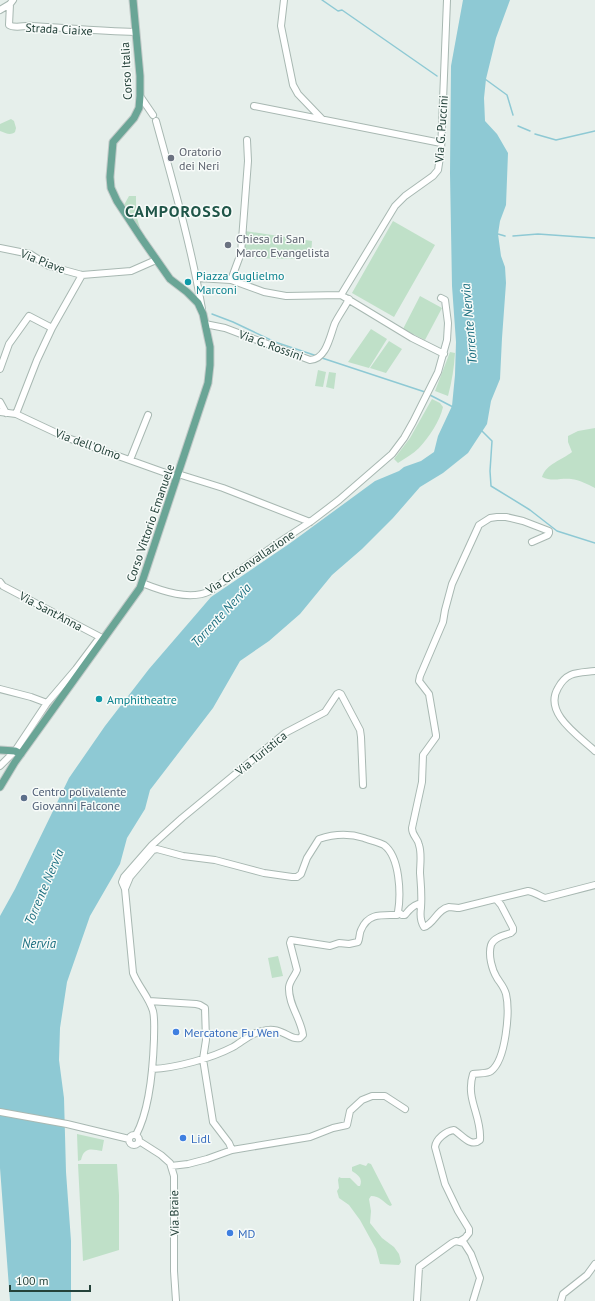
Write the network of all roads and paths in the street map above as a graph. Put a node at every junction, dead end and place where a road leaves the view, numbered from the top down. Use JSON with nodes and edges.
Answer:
{"nodes":[{"id":1,"x":133,"y":0,"type":"edge"},
{"id":2,"x":284,"y":0,"type":"edge"},
{"id":3,"x":447,"y":0,"type":"edge"},
{"id":4,"x":12,"y":2,"type":"edge"},
{"id":5,"x":0,"y":10,"type":"edge"},
{"id":6,"x":135,"y":32,"type":"junction"},
{"id":7,"x":140,"y":96,"type":"junction"},
{"id":8,"x":254,"y":106,"type":"dead end"},
{"id":9,"x":322,"y":119,"type":"junction"},
{"id":10,"x":247,"y":140,"type":"dead end"},
{"id":11,"x":441,"y":143,"type":"junction"},
{"id":12,"x":438,"y":170,"type":"junction"},
{"id":13,"x":439,"y":177,"type":"dead end"},
{"id":14,"x":0,"y":248,"type":"edge"},
{"id":15,"x":156,"y":260,"type":"junction"},
{"id":16,"x":82,"y":275,"type":"junction"},
{"id":17,"x":197,"y":278,"type":"junction"},
{"id":18,"x":231,"y":280,"type":"junction"},
{"id":19,"x":341,"y":295,"type":"junction"},
{"id":20,"x":441,"y":298,"type":"dead end"},
{"id":21,"x":349,"y":299,"type":"junction"},
{"id":22,"x":200,"y":302,"type":"junction"},
{"id":23,"x":203,"y":314,"type":"joint"},
{"id":24,"x":205,"y":324,"type":"junction"},
{"id":25,"x":52,"y":328,"type":"junction"},
{"id":26,"x":444,"y":354,"type":"junction"},
{"id":27,"x":0,"y":369,"type":"edge"},
{"id":28,"x":0,"y":402,"type":"edge"},
{"id":29,"x":3,"y":412,"type":"edge"},
{"id":30,"x":16,"y":414,"type":"junction"},
{"id":31,"x":148,"y":415,"type":"dead end"},
{"id":32,"x":130,"y":460,"type":"junction"},
{"id":33,"x":178,"y":476,"type":"junction"},
{"id":34,"x":310,"y":522,"type":"junction"},
{"id":35,"x":532,"y":542,"type":"dead end"},
{"id":36,"x":0,"y":582,"type":"edge"},
{"id":37,"x":142,"y":583,"type":"junction"},
{"id":38,"x":102,"y":638,"type":"junction"},
{"id":39,"x":78,"y":666,"type":"junction"},
{"id":40,"x":595,"y":671,"type":"edge"},
{"id":41,"x":79,"y":674,"type":"junction"},
{"id":42,"x":0,"y":689,"type":"edge"},
{"id":43,"x":47,"y":703,"type":"junction"},
{"id":44,"x":0,"y":750,"type":"edge"},
{"id":45,"x":595,"y":751,"type":"edge"},
{"id":46,"x":18,"y":753,"type":"junction"},
{"id":47,"x":0,"y":766,"type":"edge"},
{"id":48,"x":363,"y":785,"type":"dead end"},
{"id":49,"x":0,"y":787,"type":"edge"},
{"id":50,"x":595,"y":885,"type":"edge"},
{"id":51,"x":125,"y":889,"type":"junction"},
{"id":52,"x":496,"y":899,"type":"junction"},
{"id":53,"x":421,"y":908,"type":"junction"},
{"id":54,"x":397,"y":915,"type":"dead end"},
{"id":55,"x":149,"y":1001,"type":"junction"},
{"id":56,"x":203,"y":1059,"type":"junction"},
{"id":57,"x":152,"y":1069,"type":"junction"},
{"id":58,"x":406,"y":1109,"type":"dead end"},
{"id":59,"x":0,"y":1114,"type":"edge"},
{"id":60,"x":138,"y":1138,"type":"junction"},
{"id":61,"x":232,"y":1150,"type":"junction"},
{"id":62,"x":171,"y":1166,"type":"junction"},
{"id":63,"x":460,"y":1241,"type":"junction"},
{"id":64,"x":595,"y":1264,"type":"edge"},
{"id":65,"x":176,"y":1301,"type":"edge"},
{"id":66,"x":417,"y":1301,"type":"edge"},
{"id":67,"x":473,"y":1301,"type":"edge"},
{"id":68,"x":561,"y":1301,"type":"edge"}],
"edges":[{"from":1,"to":6,"type":"main road","name":"Corso Italia"},
{"from":2,"to":9,"type":"street"},
{"from":3,"to":11,"type":"street","name":"Via G. Puccini"},
{"from":4,"to":5,"type":"street"},
{"from":4,"to":6,"type":"street","name":"Strada Ciaixe"},
{"from":6,"to":7,"type":"main road","name":"Corso Italia"},
{"from":7,"to":15,"type":"main road","name":"Corso Italia"},
{"from":7,"to":17,"type":"street"},
{"from":8,"to":9,"type":"street"},
{"from":9,"to":11,"type":"street"},
{"from":10,"to":18,"type":"street"},
{"from":11,"to":12,"type":"street","name":"Via G. Puccini"},
{"from":12,"to":13,"type":"street"},
{"from":12,"to":19,"type":"street","name":"Via G. Puccini"},
{"from":14,"to":16,"type":"street","name":"Via Piave"},
{"from":15,"to":16,"type":"street","name":"Via Piave"},
{"from":15,"to":22,"type":"main road","name":"Corso Italia"},
{"from":16,"to":25,"type":"street"},
{"from":17,"to":18,"type":"street"},
{"from":17,"to":22,"type":"street"},
{"from":18,"to":19,"type":"street"},
{"from":19,"to":21,"type":"street"},
{"from":20,"to":26,"type":"street","name":"Via Circonvallazione"},
{"from":21,"to":24,"type":"street","name":"Via G. Rossini"},
{"from":21,"to":26,"type":"street"},
{"from":22,"to":23,"type":"main road","name":"Corso Italia"},
{"from":23,"to":24,"type":"main road","name":"Corso Vittorio Emanuele"},
{"from":24,"to":33,"type":"main road","name":"Corso Vittorio Emanuele"},
{"from":25,"to":27,"type":"street"},
{"from":25,"to":30,"type":"street"},
{"from":26,"to":34,"type":"street","name":"Via Circonvallazione"},
{"from":28,"to":29,"type":"street"},
{"from":29,"to":30,"type":"street","name":"Via dell'Olmo"},
{"from":30,"to":32,"type":"street","name":"Via dell'Olmo"},
{"from":31,"to":32,"type":"street"},
{"from":32,"to":33,"type":"street","name":"Via dell'Olmo"},
{"from":33,"to":34,"type":"street","name":"Via Circonvallazione"},
{"from":33,"to":37,"type":"main road","name":"Corso Vittorio Emanuele"},
{"from":34,"to":37,"type":"street","name":"Via Circonvallazione"},
{"from":35,"to":53,"type":"street"},
{"from":36,"to":38,"type":"street","name":"Via Sant'Anna"},
{"from":37,"to":38,"type":"main road","name":"Corso Vittorio Emanuele"},
{"from":38,"to":39,"type":"street"},
{"from":38,"to":41,"type":"main road","name":"Corso Vittorio Emanuele"},
{"from":39,"to":41,"type":"street"},
{"from":39,"to":43,"type":"street"},
{"from":40,"to":45,"type":"street"},
{"from":41,"to":46,"type":"main road","name":"Corso Vittorio Emanuele"},
{"from":42,"to":43,"type":"street"},
{"from":43,"to":46,"type":"street"},
{"from":44,"to":46,"type":"main road"},
{"from":46,"to":47,"type":"street"},
{"from":46,"to":49,"type":"main road","name":"Corso Vittorio Emanuele"},
{"from":48,"to":51,"type":"street","name":"Via Turistica"},
{"from":50,"to":52,"type":"street"},
{"from":51,"to":53,"type":"street"},
{"from":51,"to":55,"type":"street","name":"Via Turistica"},
{"from":52,"to":53,"type":"street"},
{"from":52,"to":63,"type":"street"},
{"from":54,"to":56,"type":"street"},
{"from":55,"to":56,"type":"street"},
{"from":55,"to":57,"type":"street","name":"Via Turistica"},
{"from":56,"to":57,"type":"street"},
{"from":56,"to":61,"type":"street"},
{"from":57,"to":60,"type":"street","name":"Via Turistica"},
{"from":58,"to":61,"type":"street"},
{"from":59,"to":60,"type":"street"},
{"from":60,"to":62,"type":"street"},
{"from":61,"to":62,"type":"street"},
{"from":62,"to":65,"type":"street","name":"Via Braie"},
{"from":63,"to":66,"type":"street"},
{"from":63,"to":67,"type":"street"},
{"from":64,"to":68,"type":"street"}]}
